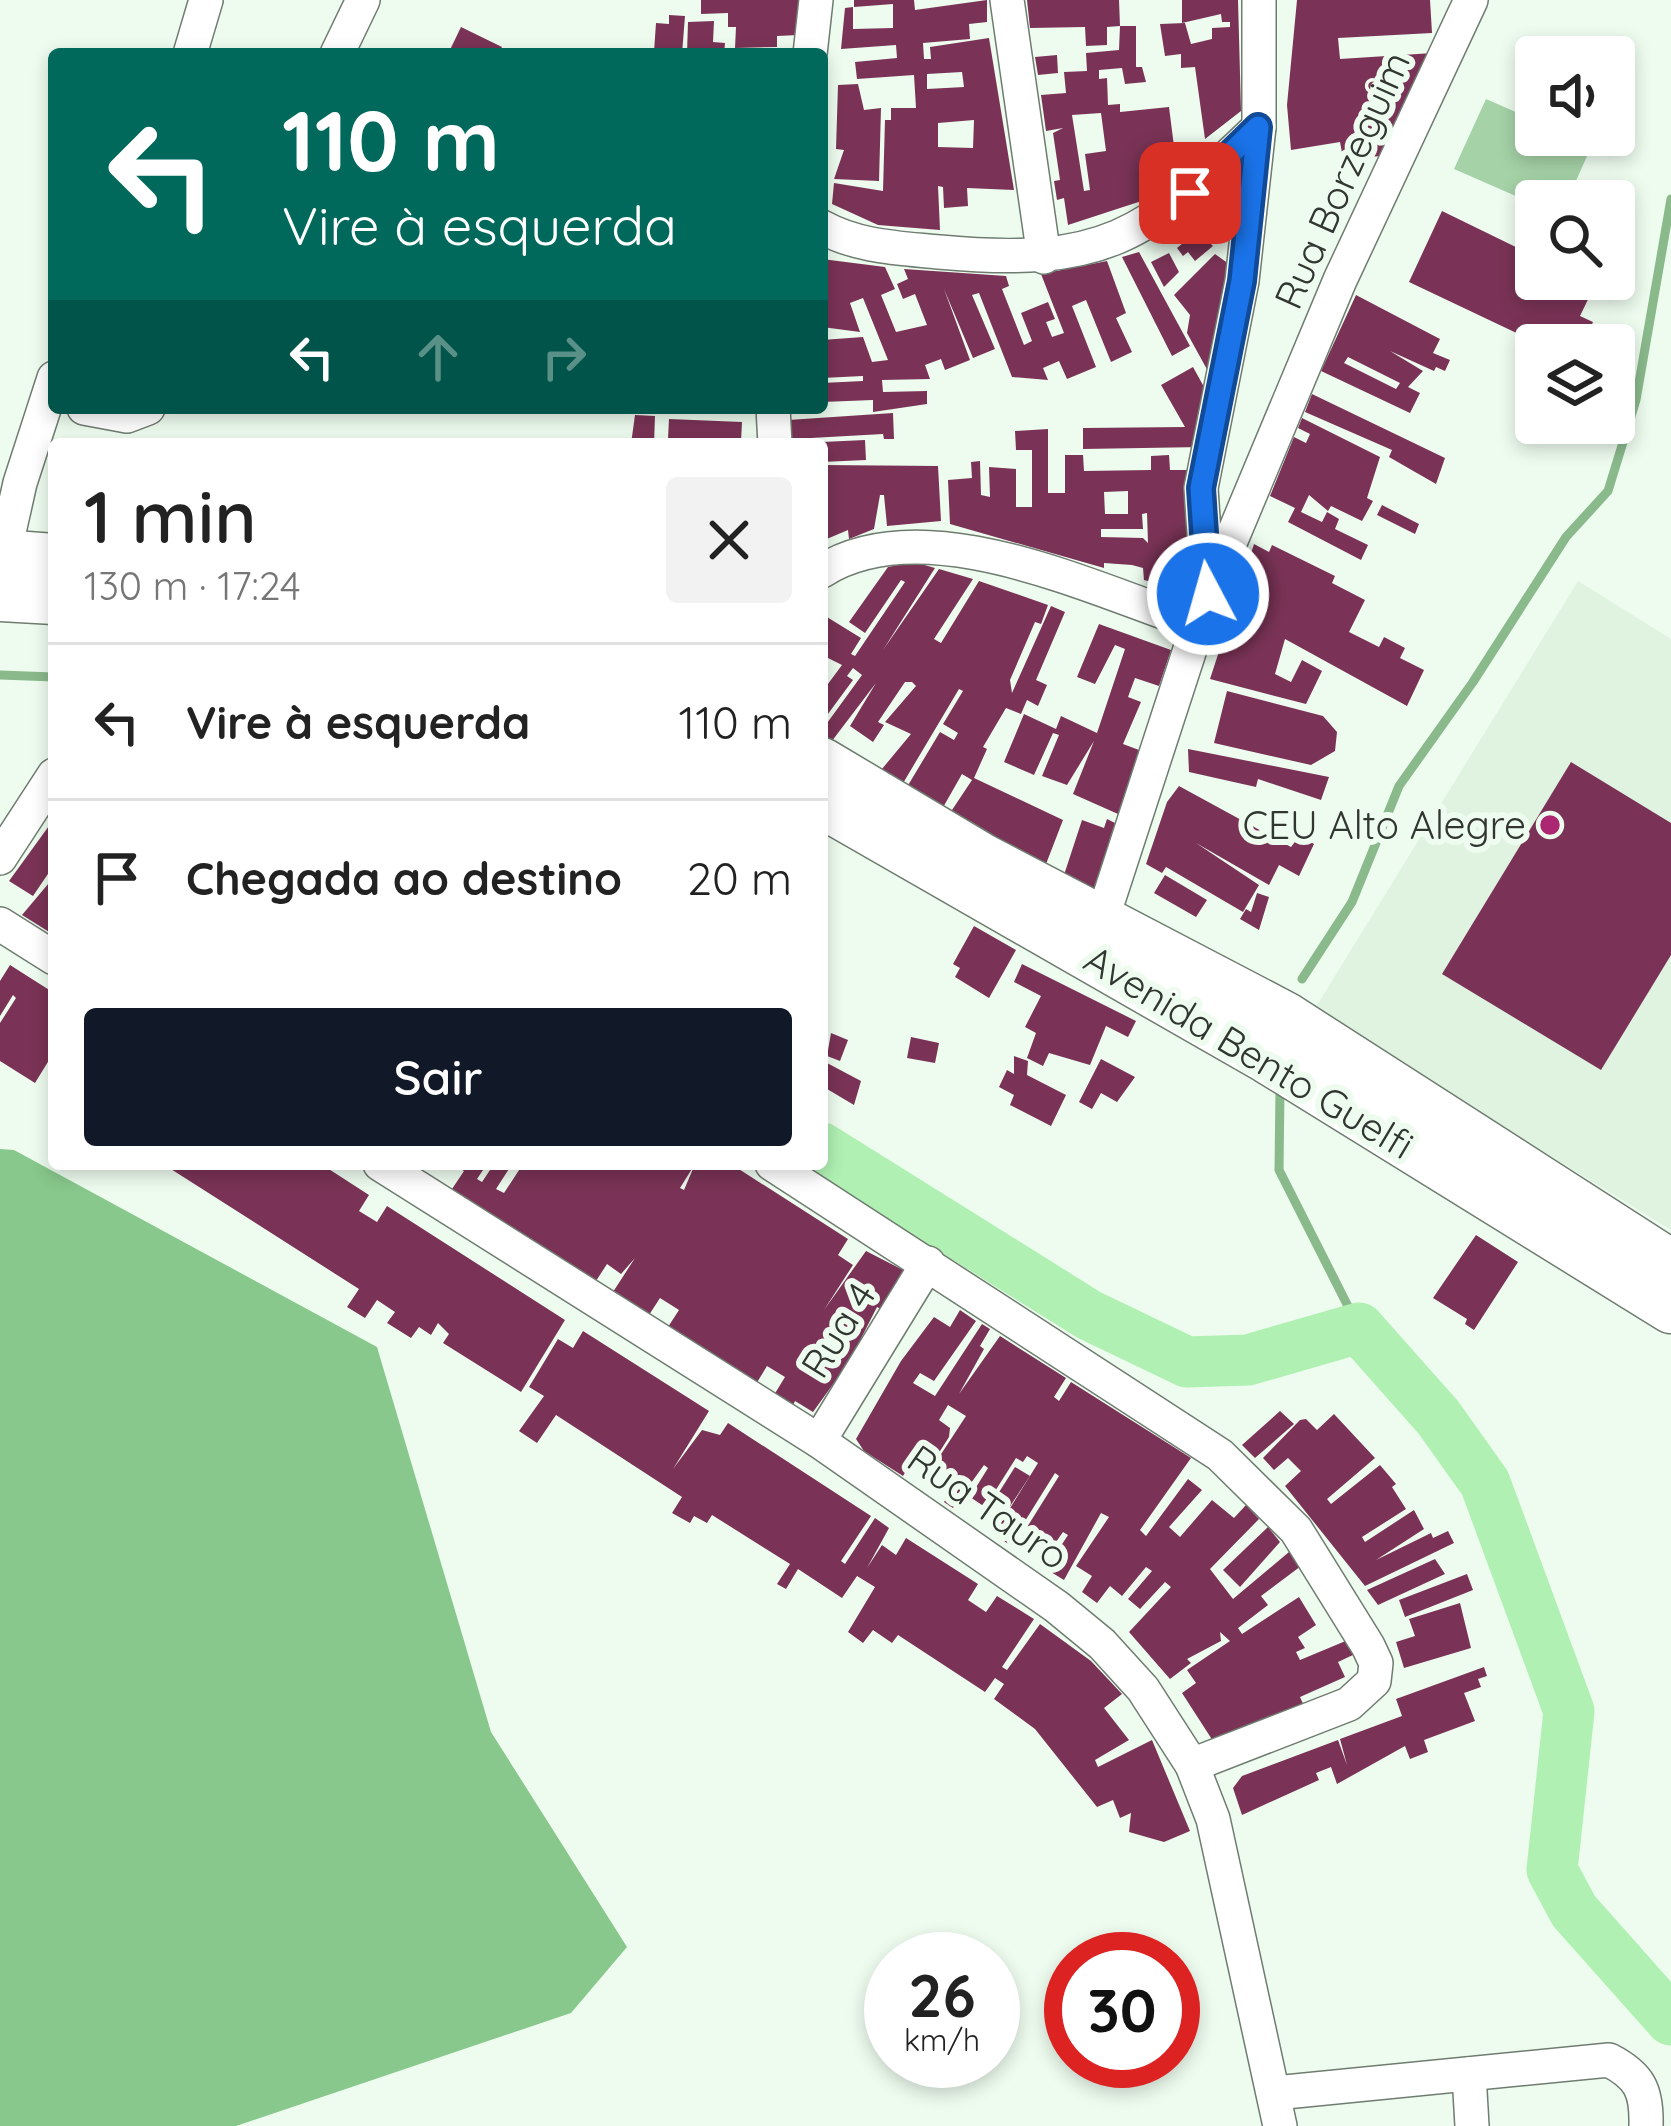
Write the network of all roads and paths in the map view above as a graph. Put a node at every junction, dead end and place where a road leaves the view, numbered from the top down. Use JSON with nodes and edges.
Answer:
{"nodes":[{"id":1,"x":206,"y":0,"type":"edge"},
{"id":2,"x":363,"y":0,"type":"edge"},
{"id":3,"x":816,"y":0,"type":"edge"},
{"id":4,"x":1007,"y":0,"type":"edge"},
{"id":5,"x":1258,"y":0,"type":"edge"},
{"id":6,"x":1273,"y":0,"type":"edge"},
{"id":7,"x":1471,"y":0,"type":"edge"},
{"id":8,"x":1259,"y":35,"type":"junction"},
{"id":9,"x":192,"y":48,"type":"edge"},
{"id":10,"x":340,"y":48,"type":"edge"},
{"id":11,"x":812,"y":48,"type":"edge"},
{"id":12,"x":1258,"y":127,"type":"junction"},
{"id":13,"x":828,"y":229,"type":"edge"},
{"id":14,"x":1044,"y":256,"type":"junction"},
{"id":15,"x":48,"y":400,"type":"edge"},
{"id":16,"x":0,"y":448,"type":"edge"},
{"id":17,"x":20,"y":483,"type":"junction"},
{"id":18,"x":48,"y":559,"type":"edge"},
{"id":19,"x":828,"y":568,"type":"edge"},
{"id":20,"x":1,"y":570,"type":"edge"},
{"id":21,"x":48,"y":597,"type":"edge"},
{"id":22,"x":1204,"y":610,"type":"junction"},
{"id":23,"x":828,"y":766,"type":"edge"},
{"id":24,"x":48,"y":784,"type":"edge"},
{"id":25,"x":828,"y":807,"type":"edge"},
{"id":26,"x":0,"y":858,"type":"edge"},
{"id":27,"x":0,"y":924,"type":"edge"},
{"id":28,"x":1096,"y":938,"type":"junction"},
{"id":29,"x":48,"y":954,"type":"edge"},
{"id":30,"x":390,"y":1170,"type":"edge"},
{"id":31,"x":781,"y":1170,"type":"edge"},
{"id":32,"x":928,"y":1263,"type":"junction"},
{"id":33,"x":1671,"y":1264,"type":"edge"},
{"id":34,"x":1671,"y":1310,"type":"edge"},
{"id":35,"x":819,"y":1441,"type":"junction"},
{"id":36,"x":1192,"y":1765,"type":"junction"},
{"id":37,"x":1469,"y":2074,"type":"junction"},
{"id":38,"x":1277,"y":2109,"type":"edge"},
{"id":39,"x":1472,"y":2126,"type":"edge"},
{"id":40,"x":1646,"y":2126,"type":"edge"}],
"edges":[{"from":1,"to":9,"type":"street"},
{"from":2,"to":10,"type":"street"},
{"from":3,"to":11,"type":"street"},
{"from":4,"to":14,"type":"street"},
{"from":5,"to":8,"type":"street"},
{"from":6,"to":8,"type":"street"},
{"from":7,"to":22,"type":"street","name":"Rua Borzeguim"},
{"from":8,"to":12,"type":"street"},
{"from":12,"to":14,"type":"street"},
{"from":12,"to":22,"type":"street"},
{"from":13,"to":14,"type":"street"},
{"from":15,"to":17,"type":"street"},
{"from":16,"to":17,"type":"street"},
{"from":17,"to":20,"type":"street"},
{"from":18,"to":20,"type":"main road"},
{"from":19,"to":22,"type":"street"},
{"from":20,"to":21,"type":"main road"},
{"from":22,"to":28,"type":"street","name":"Rua Borzeguim"},
{"from":23,"to":28,"type":"main road","name":"Avenida Bento Guelfi"},
{"from":24,"to":26,"type":"street"},
{"from":25,"to":28,"type":"main road","name":"Avenida Bento Guelfi"},
{"from":27,"to":29,"type":"street"},
{"from":28,"to":33,"type":"main road","name":"Avenida Bento Guelfi"},
{"from":28,"to":34,"type":"main road","name":"Avenida Bento Guelfi"},
{"from":30,"to":35,"type":"street","name":"Rua Tauro"},
{"from":31,"to":32,"type":"street"},
{"from":32,"to":35,"type":"street","name":"Rua 4"},
{"from":32,"to":36,"type":"street"},
{"from":35,"to":36,"type":"street","name":"Rua Tauro"},
{"from":36,"to":38,"type":"street","name":"Rua Tauro"},
{"from":37,"to":38,"type":"street"},
{"from":37,"to":39,"type":"street"},
{"from":37,"to":40,"type":"street"}]}
